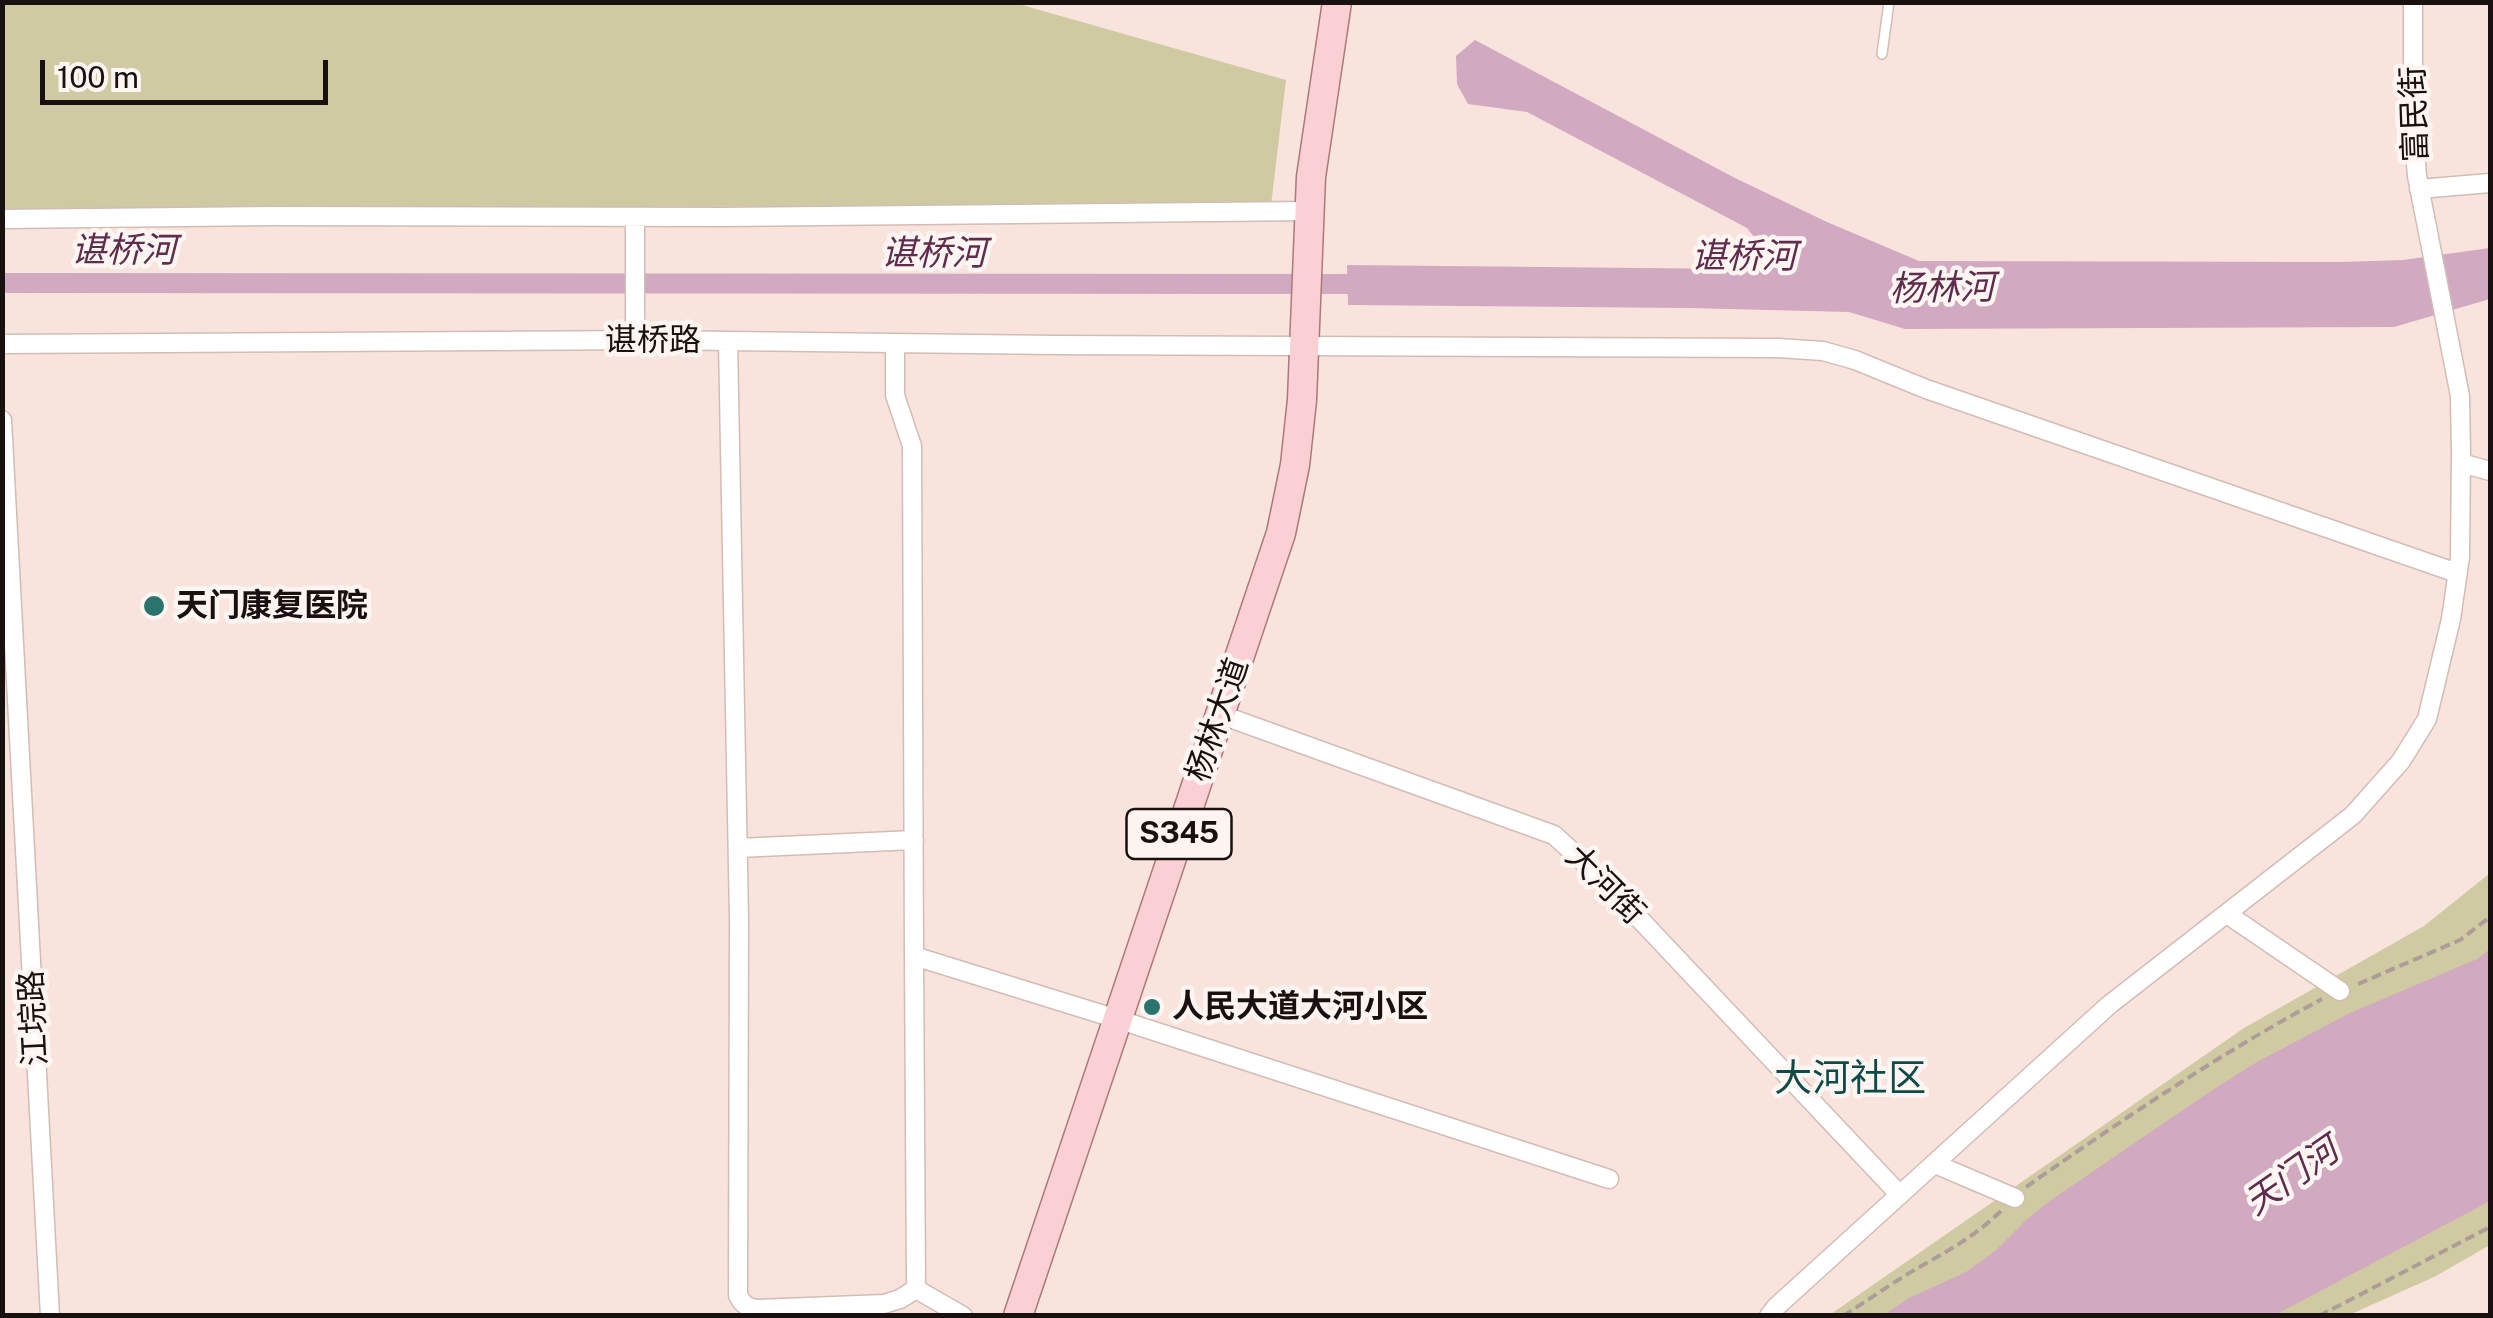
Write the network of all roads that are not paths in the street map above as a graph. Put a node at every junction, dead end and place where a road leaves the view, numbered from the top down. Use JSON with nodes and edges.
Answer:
{"nodes":[{"id":1,"x":1336,"y":2,"type":"edge"},
{"id":2,"x":1889,"y":2,"type":"edge"},
{"id":3,"x":2414,"y":2,"type":"edge"},
{"id":4,"x":1882,"y":54,"type":"dead end"},
{"id":5,"x":2490,"y":183,"type":"edge"},
{"id":6,"x":2419,"y":190,"type":"junction"},
{"id":7,"x":635,"y":217,"type":"junction"},
{"id":8,"x":2,"y":219,"type":"edge"},
{"id":9,"x":1308,"y":221,"type":"junction"},
{"id":10,"x":634,"y":340,"type":"junction"},
{"id":11,"x":728,"y":341,"type":"junction"},
{"id":12,"x":895,"y":343,"type":"junction"},
{"id":13,"x":2,"y":344,"type":"edge"},
{"id":14,"x":1304,"y":345,"type":"junction"},
{"id":15,"x":2,"y":420,"type":"edge"},
{"id":16,"x":2462,"y":463,"type":"junction"},
{"id":17,"x":2490,"y":470,"type":"edge"},
{"id":18,"x":2458,"y":572,"type":"junction"},
{"id":19,"x":1219,"y":714,"type":"junction"},
{"id":20,"x":914,"y":840,"type":"junction"},
{"id":21,"x":738,"y":848,"type":"junction"},
{"id":22,"x":2227,"y":914,"type":"junction"},
{"id":23,"x":914,"y":956,"type":"junction"},
{"id":24,"x":2340,"y":991,"type":"road end"},
{"id":25,"x":1117,"y":1019,"type":"junction"},
{"id":26,"x":1935,"y":1164,"type":"junction"},
{"id":27,"x":1609,"y":1178,"type":"dead end"},
{"id":28,"x":1900,"y":1195,"type":"junction"},
{"id":29,"x":2015,"y":1198,"type":"road end"},
{"id":30,"x":916,"y":1288,"type":"junction"},
{"id":31,"x":50,"y":1316,"type":"edge"},
{"id":32,"x":963,"y":1316,"type":"edge"},
{"id":33,"x":1018,"y":1316,"type":"edge"},
{"id":34,"x":1769,"y":1316,"type":"edge"}],
"edges":[{"from":1,"to":9,"type":"main road","number":"S345"},
{"from":2,"to":4,"type":"lane"},
{"from":3,"to":6,"type":"street","name":"富民街"},
{"from":5,"to":6,"type":"street"},
{"from":6,"to":16,"type":"street","name":"富民街"},
{"from":7,"to":8,"type":"street"},
{"from":7,"to":9,"type":"street"},
{"from":7,"to":10,"type":"street"},
{"from":9,"to":14,"type":"main road","number":"S345"},
{"from":10,"to":11,"type":"street","name":"谌桥路"},
{"from":10,"to":13,"type":"street","name":"谌桥路"},
{"from":11,"to":12,"type":"street","name":"谌桥路"},
{"from":11,"to":21,"type":"street"},
{"from":12,"to":14,"type":"street","name":"谌桥路"},
{"from":12,"to":20,"type":"street"},
{"from":14,"to":18,"type":"street","name":"谌桥路"},
{"from":14,"to":19,"type":"main road","name":"杨林大道","number":"S345"},
{"from":15,"to":31,"type":"street","name":"江垸路"},
{"from":16,"to":17,"type":"street"},
{"from":16,"to":18,"type":"street","name":"富民街"},
{"from":18,"to":22,"type":"street","name":"富民街"},
{"from":19,"to":25,"type":"main road","name":"杨林大道","number":"S345"},
{"from":19,"to":28,"type":"street","name":"大河街"},
{"from":20,"to":21,"type":"street"},
{"from":20,"to":23,"type":"street"},
{"from":21,"to":30,"type":"street"},
{"from":22,"to":24,"type":"street"},
{"from":22,"to":26,"type":"street","name":"富民街"},
{"from":23,"to":25,"type":"street"},
{"from":23,"to":30,"type":"street"},
{"from":25,"to":27,"type":"street"},
{"from":25,"to":33,"type":"main road","name":"杨林大道","number":"S345"},
{"from":26,"to":28,"type":"street","name":"富民街"},
{"from":26,"to":29,"type":"street"},
{"from":28,"to":34,"type":"street","name":"富民街"},
{"from":30,"to":32,"type":"street"}]}
